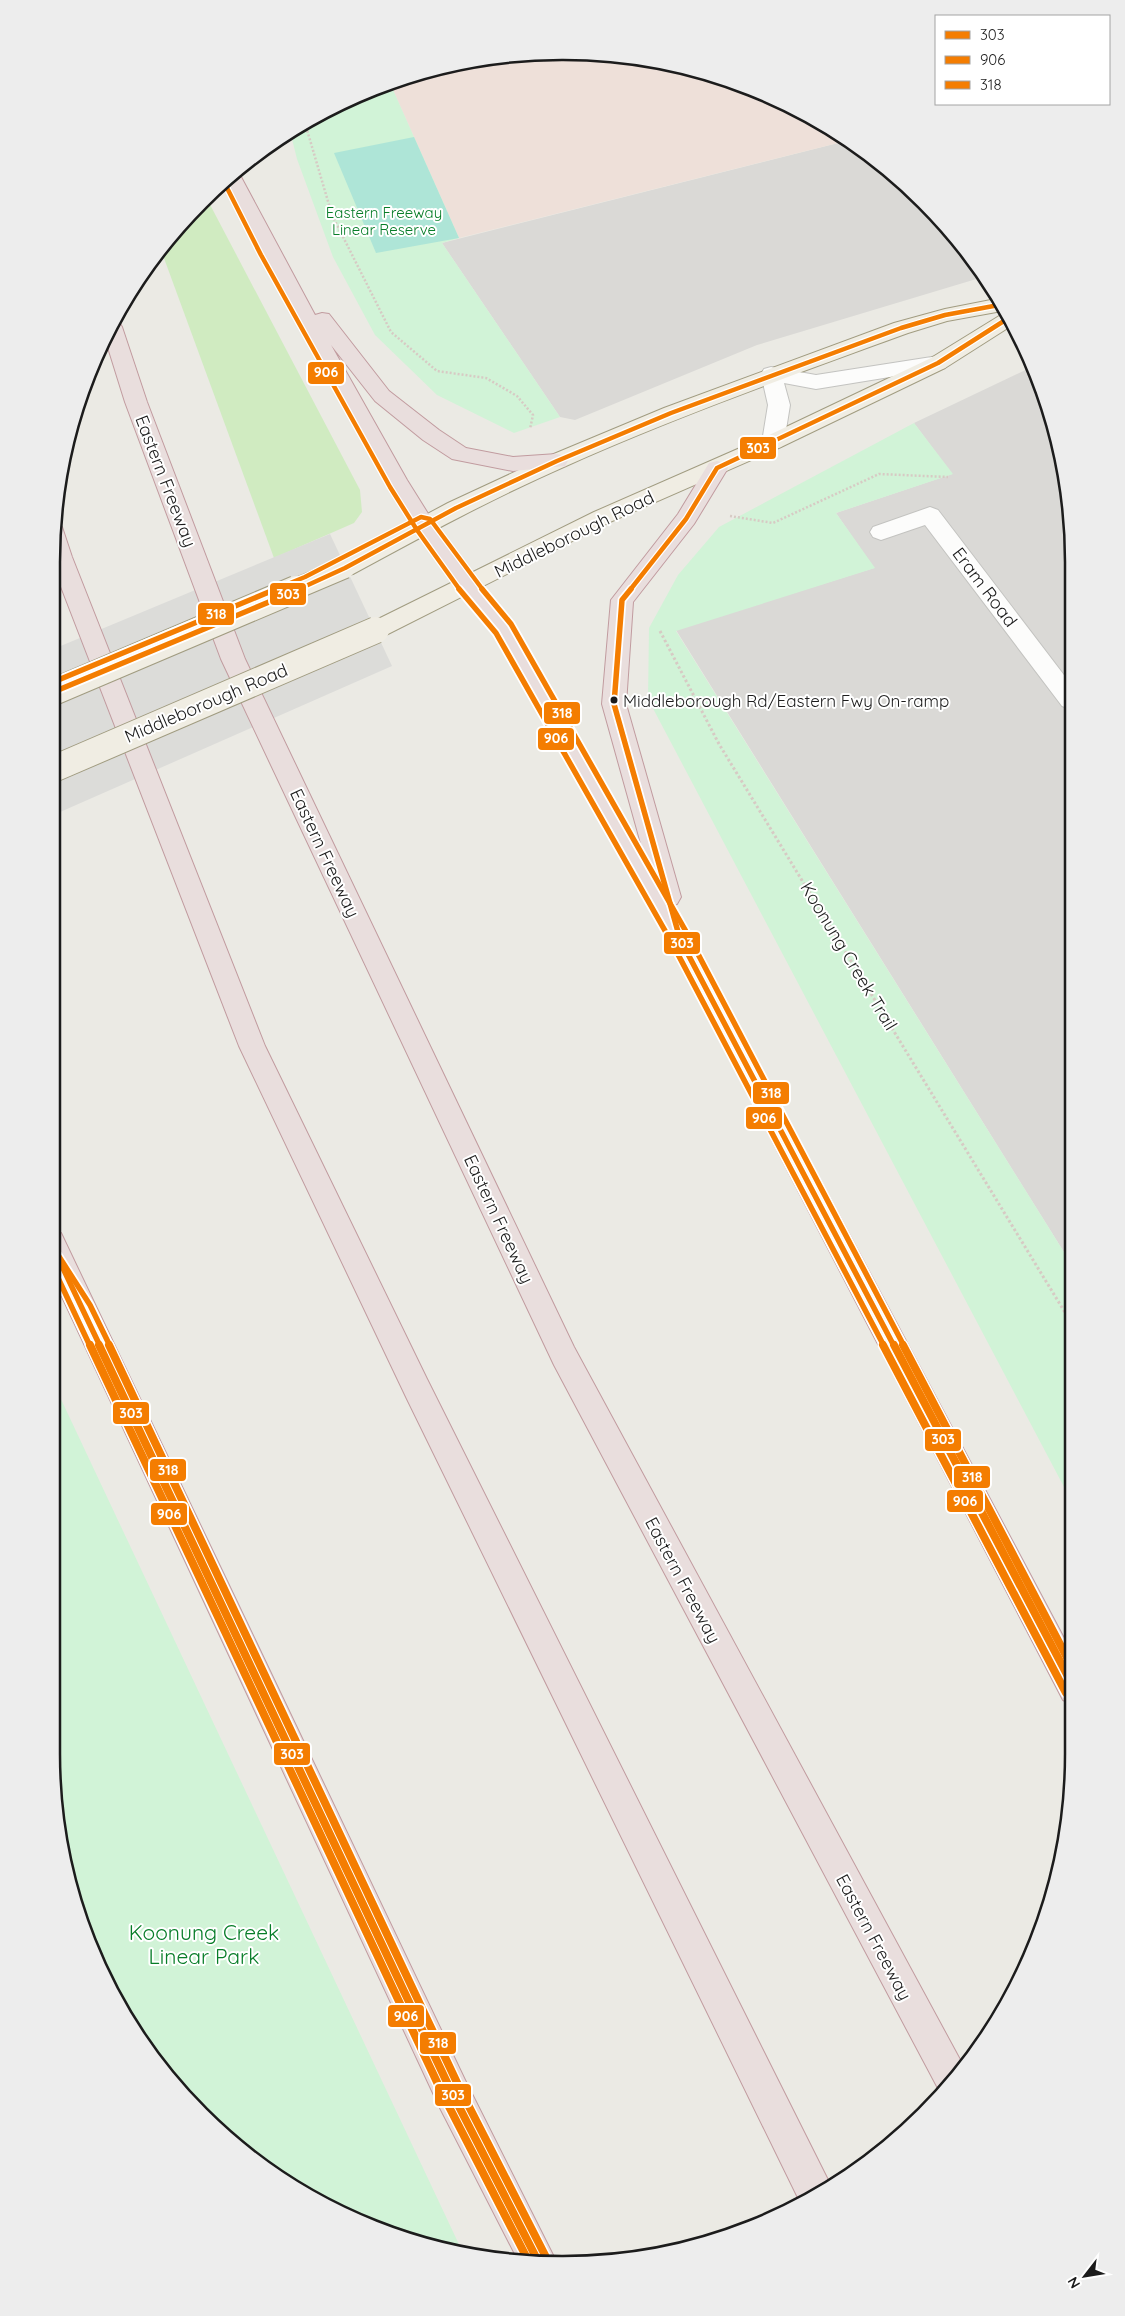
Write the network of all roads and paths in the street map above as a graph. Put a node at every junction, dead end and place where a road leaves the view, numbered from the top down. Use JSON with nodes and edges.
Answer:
{"nodes":[{"id":1,"x":307,"y":130,"type":"edge"},
{"id":2,"x":233,"y":183,"type":"edge"},
{"id":3,"x":269,"y":251,"type":"junction"},
{"id":4,"x":995,"y":306,"type":"edge"},
{"id":5,"x":1003,"y":321,"type":"edge"},
{"id":6,"x":115,"y":335,"type":"edge"},
{"id":7,"x":938,"y":363,"type":"junction"},
{"id":8,"x":771,"y":374,"type":"junction"},
{"id":9,"x":528,"y":437,"type":"dead end"},
{"id":10,"x":773,"y":442,"type":"junction"},
{"id":11,"x":557,"y":461,"type":"junction"},
{"id":12,"x":717,"y":468,"type":"junction"},
{"id":13,"x":948,"y":477,"type":"dead end"},
{"id":14,"x":727,"y":515,"type":"dead end"},
{"id":15,"x":424,"y":525,"type":"junction"},
{"id":16,"x":881,"y":532,"type":"dead end"},
{"id":17,"x":60,"y":554,"type":"edge"},
{"id":18,"x":468,"y":586,"type":"junction"},
{"id":19,"x":622,"y":600,"type":"junction"},
{"id":20,"x":60,"y":690,"type":"edge"},
{"id":21,"x":1065,"y":693,"type":"edge"},
{"id":22,"x":60,"y":766,"type":"edge"},
{"id":23,"x":680,"y":939,"type":"junction"},
{"id":24,"x":60,"y":1261,"type":"edge"},
{"id":25,"x":60,"y":1274,"type":"edge"},
{"id":26,"x":82,"y":1309,"type":"junction"},
{"id":27,"x":1065,"y":1312,"type":"edge"},
{"id":28,"x":1065,"y":1672,"type":"edge"},
{"id":29,"x":949,"y":2074,"type":"edge"},
{"id":30,"x":813,"y":2189,"type":"edge"},
{"id":31,"x":535,"y":2255,"type":"edge"}],
"edges":[{"from":1,"to":9,"type":"path"},
{"from":2,"to":3,"type":"highway"},
{"from":3,"to":11,"type":"highway"},
{"from":3,"to":15,"type":"highway"},
{"from":4,"to":8,"type":"main road"},
{"from":5,"to":7,"type":"main road","name":"Middleborough Road"},
{"from":6,"to":29,"type":"highway","name":"Eastern Freeway"},
{"from":7,"to":8,"type":"street"},
{"from":7,"to":10,"type":"main road","name":"Middleborough Road"},
{"from":8,"to":10,"type":"street"},
{"from":8,"to":11,"type":"main road"},
{"from":10,"to":12,"type":"main road","name":"Middleborough Road"},
{"from":11,"to":15,"type":"main road"},
{"from":12,"to":18,"type":"main road","name":"Middleborough Road"},
{"from":12,"to":19,"type":"highway"},
{"from":13,"to":14,"type":"path"},
{"from":15,"to":18,"type":"highway"},
{"from":15,"to":20,"type":"main road","bridge":true},
{"from":16,"to":21,"type":"street","name":"Eram Road"},
{"from":17,"to":30,"type":"highway"},
{"from":18,"to":22,"type":"main road","name":"Middleborough Road","bridge":true},
{"from":18,"to":23,"type":"highway"},
{"from":19,"to":23,"type":"highway"},
{"from":19,"to":27,"type":"path","name":"Koonung Creek Trail"},
{"from":23,"to":28,"type":"highway"},
{"from":24,"to":26,"type":"highway"},
{"from":25,"to":26,"type":"highway"},
{"from":26,"to":31,"type":"highway"}]}
